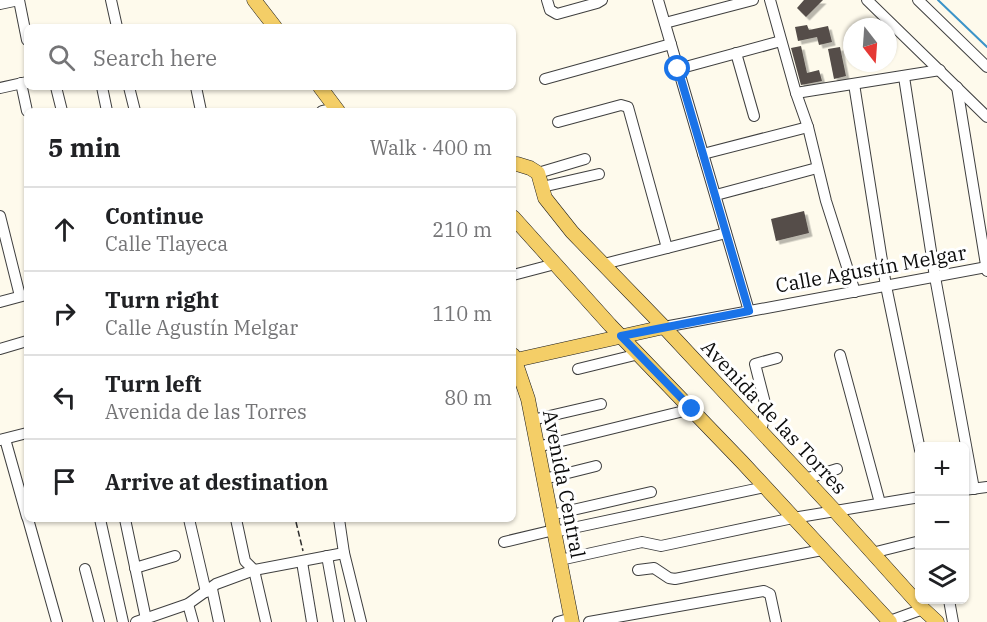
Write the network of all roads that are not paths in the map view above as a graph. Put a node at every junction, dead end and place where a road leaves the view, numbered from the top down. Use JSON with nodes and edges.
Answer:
{"nodes":[{"id":1,"x":19,"y":0,"type":"edge"},
{"id":2,"x":111,"y":0,"type":"edge"},
{"id":3,"x":254,"y":0,"type":"edge"},
{"id":4,"x":602,"y":0,"type":"edge"},
{"id":5,"x":658,"y":0,"type":"edge"},
{"id":6,"x":753,"y":0,"type":"edge"},
{"id":7,"x":770,"y":0,"type":"edge"},
{"id":8,"x":867,"y":0,"type":"edge"},
{"id":9,"x":918,"y":0,"type":"edge"},
{"id":10,"x":0,"y":4,"type":"edge"},
{"id":11,"x":549,"y":5,"type":"edge"},
{"id":12,"x":665,"y":23,"type":"junction"},
{"id":13,"x":116,"y":24,"type":"edge"},
{"id":14,"x":273,"y":24,"type":"edge"},
{"id":15,"x":24,"y":25,"type":"edge"},
{"id":16,"x":781,"y":41,"type":"junction"},
{"id":17,"x":671,"y":44,"type":"junction"},
{"id":18,"x":736,"y":53,"type":"junction"},
{"id":19,"x":987,"y":67,"type":"edge"},
{"id":20,"x":678,"y":69,"type":"junction"},
{"id":21,"x":940,"y":70,"type":"junction"},
{"id":22,"x":904,"y":77,"type":"junction"},
{"id":23,"x":545,"y":79,"type":"dead end"},
{"id":24,"x":24,"y":83,"type":"edge"},
{"id":25,"x":854,"y":84,"type":"junction"},
{"id":26,"x":957,"y":87,"type":"junction"},
{"id":27,"x":0,"y":88,"type":"edge"},
{"id":28,"x":25,"y":90,"type":"edge"},
{"id":29,"x":57,"y":90,"type":"edge"},
{"id":30,"x":103,"y":90,"type":"edge"},
{"id":31,"x":130,"y":90,"type":"edge"},
{"id":32,"x":197,"y":90,"type":"edge"},
{"id":33,"x":322,"y":90,"type":"edge"},
{"id":34,"x":796,"y":93,"type":"junction"},
{"id":35,"x":27,"y":108,"type":"edge"},
{"id":36,"x":61,"y":108,"type":"edge"},
{"id":37,"x":106,"y":108,"type":"edge"},
{"id":38,"x":134,"y":108,"type":"edge"},
{"id":39,"x":200,"y":108,"type":"edge"},
{"id":40,"x":331,"y":108,"type":"edge"},
{"id":41,"x":754,"y":116,"type":"dead end"},
{"id":42,"x":987,"y":117,"type":"edge"},
{"id":43,"x":558,"y":122,"type":"dead end"},
{"id":44,"x":808,"y":127,"type":"junction"},
{"id":45,"x":703,"y":154,"type":"junction"},
{"id":46,"x":585,"y":159,"type":"dead end"},
{"id":47,"x":516,"y":164,"type":"edge"},
{"id":48,"x":817,"y":168,"type":"junction"},
{"id":49,"x":538,"y":173,"type":"junction"},
{"id":50,"x":599,"y":174,"type":"dead end"},
{"id":51,"x":542,"y":188,"type":"junction"},
{"id":52,"x":716,"y":195,"type":"junction"},
{"id":53,"x":0,"y":216,"type":"edge"},
{"id":54,"x":516,"y":220,"type":"edge"},
{"id":55,"x":726,"y":232,"type":"junction"},
{"id":56,"x":667,"y":248,"type":"junction"},
{"id":57,"x":555,"y":264,"type":"junction"},
{"id":58,"x":604,"y":264,"type":"junction"},
{"id":59,"x":987,"y":268,"type":"edge"},
{"id":60,"x":516,"y":274,"type":"edge"},
{"id":61,"x":935,"y":277,"type":"junction"},
{"id":62,"x":886,"y":286,"type":"junction"},
{"id":63,"x":855,"y":292,"type":"junction"},
{"id":64,"x":23,"y":295,"type":"edge"},
{"id":65,"x":0,"y":302,"type":"edge"},
{"id":66,"x":749,"y":311,"type":"junction"},
{"id":67,"x":664,"y":327,"type":"junction"},
{"id":68,"x":621,"y":336,"type":"junction"},
{"id":69,"x":24,"y":342,"type":"edge"},
{"id":70,"x":0,"y":349,"type":"edge"},
{"id":71,"x":639,"y":354,"type":"junction"},
{"id":72,"x":840,"y":355,"type":"dead end"},
{"id":73,"x":516,"y":358,"type":"edge"},
{"id":74,"x":777,"y":358,"type":"dead end"},
{"id":75,"x":578,"y":369,"type":"dead end"},
{"id":76,"x":517,"y":381,"type":"edge"},
{"id":77,"x":601,"y":404,"type":"dead end"},
{"id":78,"x":692,"y":409,"type":"junction"},
{"id":79,"x":532,"y":420,"type":"junction"},
{"id":80,"x":761,"y":432,"type":"junction"},
{"id":81,"x":24,"y":434,"type":"edge"},
{"id":82,"x":3,"y":439,"type":"edge"},
{"id":83,"x":918,"y":442,"type":"edge"},
{"id":84,"x":961,"y":442,"type":"edge"},
{"id":85,"x":537,"y":447,"type":"junction"},
{"id":86,"x":596,"y":466,"type":"dead end"},
{"id":87,"x":837,"y":469,"type":"dead end"},
{"id":88,"x":544,"y":479,"type":"junction"},
{"id":89,"x":804,"y":479,"type":"junction"},
{"id":90,"x":987,"y":487,"type":"edge"},
{"id":91,"x":765,"y":488,"type":"junction"},
{"id":92,"x":969,"y":489,"type":"edge"},
{"id":93,"x":651,"y":492,"type":"dead end"},
{"id":94,"x":915,"y":498,"type":"edge"},
{"id":95,"x":880,"y":503,"type":"junction"},
{"id":96,"x":24,"y":508,"type":"edge"},
{"id":97,"x":835,"y":511,"type":"junction"},
{"id":98,"x":551,"y":515,"type":"junction"},
{"id":99,"x":793,"y":518,"type":"junction"},
{"id":100,"x":28,"y":522,"type":"edge"},
{"id":101,"x":101,"y":522,"type":"edge"},
{"id":102,"x":126,"y":522,"type":"edge"},
{"id":103,"x":190,"y":522,"type":"edge"},
{"id":104,"x":237,"y":522,"type":"edge"},
{"id":105,"x":339,"y":522,"type":"edge"},
{"id":106,"x":554,"y":531,"type":"junction"},
{"id":107,"x":504,"y":542,"type":"dead end"},
{"id":108,"x":915,"y":542,"type":"edge"},
{"id":109,"x":822,"y":550,"type":"junction"},
{"id":110,"x":344,"y":553,"type":"junction"},
{"id":111,"x":872,"y":553,"type":"junction"},
{"id":112,"x":174,"y":556,"type":"dead end"},
{"id":113,"x":327,"y":556,"type":"junction"},
{"id":114,"x":560,"y":560,"type":"junction"},
{"id":115,"x":304,"y":561,"type":"junction"},
{"id":116,"x":135,"y":568,"type":"junction"},
{"id":117,"x":85,"y":569,"type":"dead end"},
{"id":118,"x":254,"y":570,"type":"junction"},
{"id":119,"x":638,"y":570,"type":"dead end"},
{"id":120,"x":209,"y":590,"type":"junction"},
{"id":121,"x":188,"y":604,"type":"junction"},
{"id":122,"x":950,"y":604,"type":"edge"},
{"id":123,"x":923,"y":609,"type":"junction"},
{"id":124,"x":141,"y":621,"type":"edge"},
{"id":125,"x":567,"y":621,"type":"edge"},
{"id":126,"x":57,"y":622,"type":"edge"},
{"id":127,"x":99,"y":622,"type":"edge"},
{"id":128,"x":123,"y":622,"type":"edge"},
{"id":129,"x":193,"y":622,"type":"edge"},
{"id":130,"x":219,"y":622,"type":"edge"},
{"id":131,"x":266,"y":622,"type":"edge"},
{"id":132,"x":312,"y":622,"type":"edge"},
{"id":133,"x":339,"y":622,"type":"edge"},
{"id":134,"x":361,"y":622,"type":"edge"},
{"id":135,"x":589,"y":622,"type":"edge"},
{"id":136,"x":776,"y":622,"type":"edge"},
{"id":137,"x":890,"y":622,"type":"edge"},
{"id":138,"x":937,"y":622,"type":"edge"},
{"id":139,"x":953,"y":622,"type":"edge"}],
"edges":[{"from":1,"to":10,"type":"street"},
{"from":1,"to":15,"type":"street"},
{"from":2,"to":13,"type":"street"},
{"from":3,"to":14,"type":"main road"},
{"from":4,"to":11,"type":"street"},
{"from":5,"to":12,"type":"street"},
{"from":6,"to":12,"type":"street"},
{"from":7,"to":16,"type":"street"},
{"from":8,"to":21,"type":"street"},
{"from":9,"to":19,"type":"street"},
{"from":12,"to":17,"type":"street"},
{"from":16,"to":18,"type":"street"},
{"from":16,"to":34,"type":"street"},
{"from":17,"to":20,"type":"street"},
{"from":17,"to":23,"type":"street"},
{"from":18,"to":20,"type":"street"},
{"from":18,"to":41,"type":"street"},
{"from":20,"to":45,"type":"street"},
{"from":21,"to":22,"type":"street"},
{"from":21,"to":26,"type":"street"},
{"from":22,"to":25,"type":"street"},
{"from":22,"to":61,"type":"street"},
{"from":24,"to":27,"type":"street"},
{"from":25,"to":34,"type":"street"},
{"from":25,"to":62,"type":"street"},
{"from":26,"to":42,"type":"street"},
{"from":26,"to":59,"type":"street"},
{"from":28,"to":35,"type":"street"},
{"from":29,"to":36,"type":"street"},
{"from":30,"to":37,"type":"street"},
{"from":31,"to":38,"type":"street"},
{"from":32,"to":39,"type":"street"},
{"from":33,"to":40,"type":"main road"},
{"from":34,"to":44,"type":"street"},
{"from":43,"to":56,"type":"street"},
{"from":44,"to":45,"type":"street"},
{"from":44,"to":48,"type":"street"},
{"from":45,"to":52,"type":"street"},
{"from":46,"to":49,"type":"street"},
{"from":47,"to":49,"type":"main road"},
{"from":48,"to":52,"type":"street"},
{"from":48,"to":63,"type":"street"},
{"from":49,"to":51,"type":"main road","name":"Avenida de las Torres"},
{"from":50,"to":51,"type":"street"},
{"from":51,"to":58,"type":"main road","name":"Avenida de las Torres"},
{"from":52,"to":55,"type":"street"},
{"from":53,"to":64,"type":"street"},
{"from":54,"to":57,"type":"main road"},
{"from":55,"to":56,"type":"street"},
{"from":55,"to":66,"type":"street"},
{"from":56,"to":58,"type":"street"},
{"from":57,"to":60,"type":"street"},
{"from":57,"to":68,"type":"main road"},
{"from":58,"to":67,"type":"main road","name":"Avenida de las Torres"},
{"from":59,"to":61,"type":"street","name":"Calle Agustín Melgar"},
{"from":61,"to":62,"type":"street","name":"Calle Agustín Melgar"},
{"from":61,"to":84,"type":"street"},
{"from":62,"to":63,"type":"street","name":"Calle Agustín Melgar"},
{"from":62,"to":83,"type":"street"},
{"from":63,"to":66,"type":"street","name":"Calle Agustín Melgar"},
{"from":64,"to":65,"type":"street"},
{"from":66,"to":67,"type":"street","name":"Calle Agustín Melgar"},
{"from":67,"to":68,"type":"main road","name":"Calle Agustín Melgar"},
{"from":67,"to":80,"type":"main road","name":"Avenida de las Torres"},
{"from":68,"to":71,"type":"main road"},
{"from":68,"to":73,"type":"main road","name":"Calle Agustín Melgar"},
{"from":69,"to":70,"type":"street"},
{"from":71,"to":75,"type":"street"},
{"from":71,"to":78,"type":"main road"},
{"from":72,"to":95,"type":"street"},
{"from":74,"to":80,"type":"street"},
{"from":76,"to":79,"type":"main road","name":"Avenida Central"},
{"from":77,"to":79,"type":"street"},
{"from":78,"to":85,"type":"street"},
{"from":78,"to":91,"type":"main road"},
{"from":79,"to":85,"type":"main road","name":"Avenida Central"},
{"from":80,"to":89,"type":"main road","name":"Avenida de las Torres"},
{"from":81,"to":82,"type":"street"},
{"from":82,"to":96,"type":"street"},
{"from":85,"to":88,"type":"main road","name":"Avenida Central"},
{"from":86,"to":88,"type":"street"},
{"from":87,"to":89,"type":"street"},
{"from":88,"to":98,"type":"main road","name":"Avenida Central"},
{"from":89,"to":97,"type":"main road","name":"Avenida de las Torres"},
{"from":90,"to":92,"type":"street"},
{"from":91,"to":99,"type":"main road"},
{"from":91,"to":106,"type":"street"},
{"from":93,"to":98,"type":"street"},
{"from":94,"to":95,"type":"street"},
{"from":95,"to":97,"type":"street"},
{"from":97,"to":99,"type":"street"},
{"from":97,"to":111,"type":"main road","name":"Avenida de las Torres"},
{"from":98,"to":106,"type":"main road","name":"Avenida Central"},
{"from":99,"to":109,"type":"main road"},
{"from":99,"to":114,"type":"street"},
{"from":100,"to":126,"type":"street"},
{"from":101,"to":128,"type":"street"},
{"from":102,"to":116,"type":"street"},
{"from":103,"to":120,"type":"street"},
{"from":104,"to":118,"type":"street"},
{"from":105,"to":110,"type":"street"},
{"from":106,"to":107,"type":"street"},
{"from":106,"to":114,"type":"main road","name":"Avenida Central"},
{"from":108,"to":111,"type":"street"},
{"from":109,"to":119,"type":"street"},
{"from":109,"to":137,"type":"main road"},
{"from":110,"to":113,"type":"street"},
{"from":110,"to":134,"type":"street"},
{"from":111,"to":123,"type":"main road","name":"Avenida de las Torres"},
{"from":112,"to":116,"type":"street"},
{"from":113,"to":115,"type":"street"},
{"from":113,"to":133,"type":"street"},
{"from":114,"to":125,"type":"main road","name":"Avenida Central"},
{"from":115,"to":118,"type":"street"},
{"from":115,"to":132,"type":"street"},
{"from":116,"to":124,"type":"street"},
{"from":117,"to":127,"type":"street"},
{"from":118,"to":120,"type":"street"},
{"from":118,"to":131,"type":"street"},
{"from":120,"to":121,"type":"street"},
{"from":120,"to":130,"type":"street"},
{"from":121,"to":124,"type":"street"},
{"from":121,"to":129,"type":"street"},
{"from":122,"to":139,"type":"street"},
{"from":123,"to":137,"type":"street"},
{"from":123,"to":138,"type":"main road","name":"Avenida de las Torres"},
{"from":135,"to":136,"type":"street"}]}
